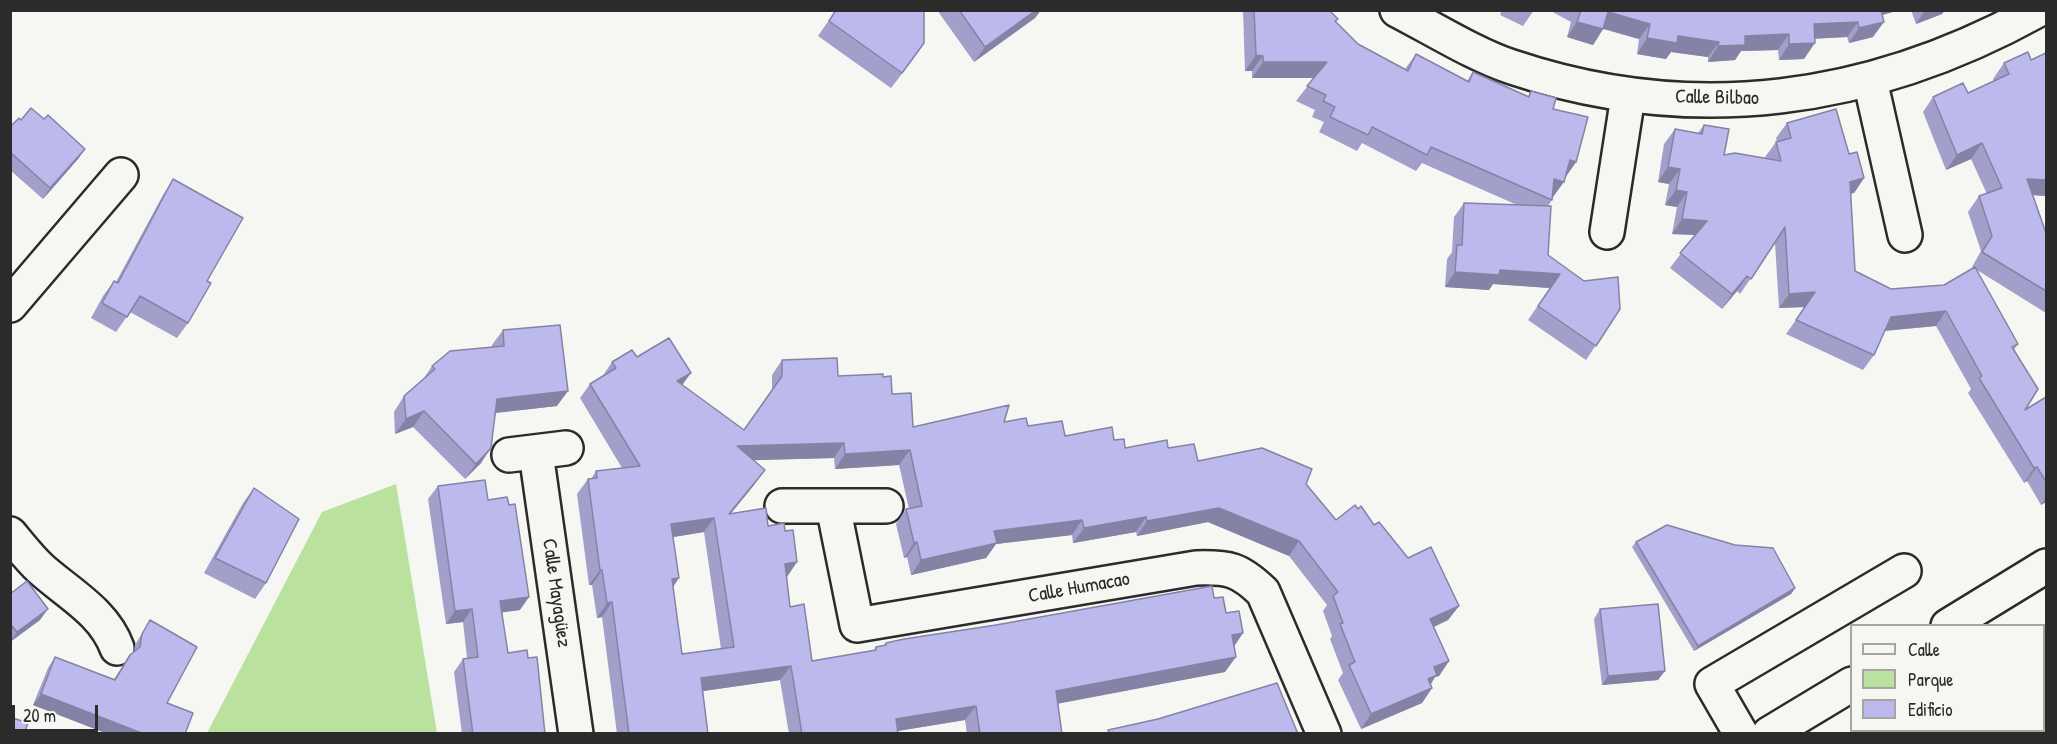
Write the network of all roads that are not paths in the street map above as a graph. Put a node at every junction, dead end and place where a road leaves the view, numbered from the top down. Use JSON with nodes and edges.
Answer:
{"nodes":[{"id":1,"x":1398,"y":10,"type":"edge"},
{"id":2,"x":2038,"y":10,"type":"edge"},
{"id":3,"x":1870,"y":80,"type":"junction"},
{"id":4,"x":1628,"y":96,"type":"junction"},
{"id":5,"x":122,"y":175,"type":"dead end"},
{"id":6,"x":1607,"y":231,"type":"dead end"},
{"id":7,"x":1905,"y":235,"type":"dead end"},
{"id":8,"x":10,"y":305,"type":"edge"},
{"id":9,"x":537,"y":452,"type":"dead end"},
{"id":10,"x":782,"y":506,"type":"dead end"},
{"id":11,"x":833,"y":506,"type":"junction"},
{"id":12,"x":886,"y":506,"type":"dead end"},
{"id":13,"x":10,"y":534,"type":"edge"},
{"id":14,"x":2046,"y":566,"type":"edge"},
{"id":15,"x":1904,"y":571,"type":"dead end"},
{"id":16,"x":1951,"y":624,"type":"edge"},
{"id":17,"x":117,"y":648,"type":"dead end"},
{"id":18,"x":1850,"y":685,"type":"edge"},
{"id":19,"x":576,"y":734,"type":"edge"},
{"id":20,"x":1324,"y":734,"type":"edge"},
{"id":21,"x":1741,"y":734,"type":"edge"},
{"id":22,"x":1769,"y":734,"type":"edge"}],
"edges":[{"from":1,"to":4,"type":"street","name":"Calle Bilbao"},
{"from":2,"to":3,"type":"street","name":"Calle Bilbao"},
{"from":3,"to":4,"type":"street","name":"Calle Bilbao"},
{"from":3,"to":7,"type":"street"},
{"from":4,"to":6,"type":"street"},
{"from":5,"to":8,"type":"street"},
{"from":9,"to":19,"type":"street","name":"Calle Mayagüez"},
{"from":10,"to":11,"type":"street"},
{"from":11,"to":12,"type":"street"},
{"from":11,"to":20,"type":"street","name":"Calle Humacao"},
{"from":13,"to":17,"type":"street"},
{"from":14,"to":16,"type":"street"},
{"from":15,"to":21,"type":"street"},
{"from":18,"to":22,"type":"street"}]}
